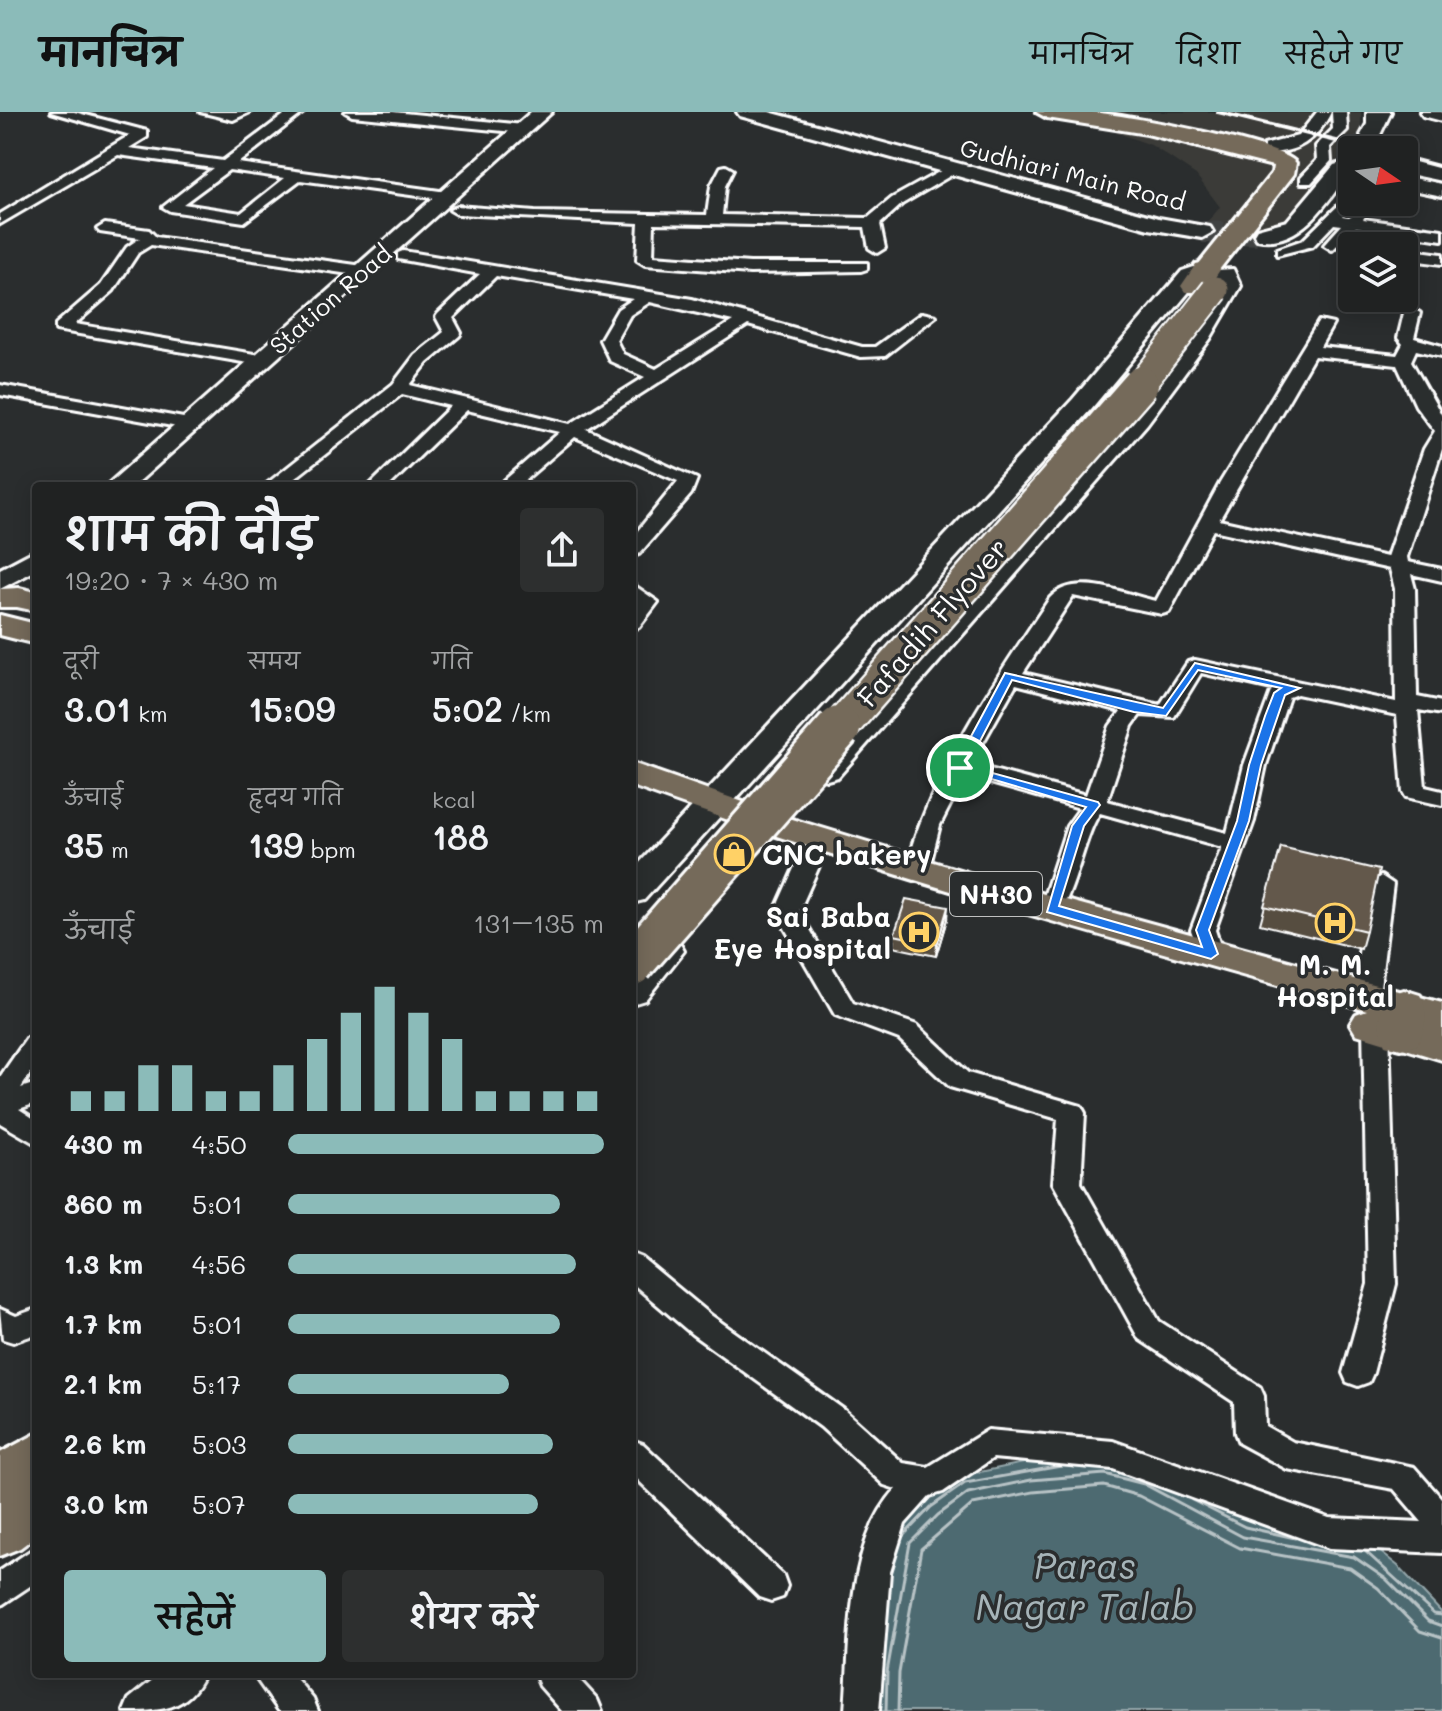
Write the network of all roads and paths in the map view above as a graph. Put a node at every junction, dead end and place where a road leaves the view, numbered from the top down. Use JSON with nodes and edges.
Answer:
{"nodes":[{"id":1,"x":58,"y":112,"type":"edge"},
{"id":2,"x":207,"y":112,"type":"edge"},
{"id":3,"x":243,"y":112,"type":"edge"},
{"id":4,"x":297,"y":112,"type":"edge"},
{"id":5,"x":352,"y":112,"type":"edge"},
{"id":6,"x":542,"y":112,"type":"edge"},
{"id":7,"x":565,"y":112,"type":"edge"},
{"id":8,"x":747,"y":112,"type":"edge"},
{"id":9,"x":1047,"y":112,"type":"edge"},
{"id":10,"x":1083,"y":112,"type":"edge"},
{"id":11,"x":1324,"y":112,"type":"edge"},
{"id":12,"x":1339,"y":112,"type":"edge"},
{"id":13,"x":1377,"y":112,"type":"edge"},
{"id":14,"x":1430,"y":112,"type":"edge"},
{"id":15,"x":1442,"y":115,"type":"edge"},
{"id":16,"x":523,"y":129,"type":"junction"},
{"id":17,"x":1371,"y":135,"type":"tunnel mouth"},
{"id":18,"x":1269,"y":148,"type":"junction"},
{"id":19,"x":115,"y":150,"type":"junction"},
{"id":20,"x":222,"y":167,"type":"junction"},
{"id":21,"x":726,"y":170,"type":"dead end"},
{"id":22,"x":953,"y":170,"type":"junction"},
{"id":23,"x":1338,"y":173,"type":"edge"},
{"id":24,"x":296,"y":176,"type":"junction"},
{"id":25,"x":1306,"y":180,"type":"junction"},
{"id":26,"x":1418,"y":185,"type":"edge"},
{"id":27,"x":1442,"y":190,"type":"edge"},
{"id":28,"x":452,"y":203,"type":"junction"},
{"id":29,"x":1338,"y":212,"type":"edge"},
{"id":30,"x":1358,"y":216,"type":"edge"},
{"id":31,"x":647,"y":219,"type":"junction"},
{"id":32,"x":1332,"y":219,"type":"junction"},
{"id":33,"x":0,"y":220,"type":"edge"},
{"id":34,"x":714,"y":220,"type":"junction"},
{"id":35,"x":872,"y":223,"type":"junction"},
{"id":36,"x":1354,"y":223,"type":"junction"},
{"id":37,"x":105,"y":229,"type":"dead end"},
{"id":38,"x":1202,"y":232,"type":"tunnel mouth"},
{"id":39,"x":1265,"y":234,"type":"tunnel mouth"},
{"id":40,"x":1442,"y":235,"type":"edge"},
{"id":41,"x":146,"y":240,"type":"junction"},
{"id":42,"x":1311,"y":240,"type":"junction"},
{"id":43,"x":1332,"y":245,"type":"junction"},
{"id":44,"x":1338,"y":246,"type":"edge"},
{"id":45,"x":877,"y":248,"type":"dead end"},
{"id":46,"x":1282,"y":252,"type":"tunnel mouth"},
{"id":47,"x":403,"y":256,"type":"junction"},
{"id":48,"x":1418,"y":256,"type":"edge"},
{"id":49,"x":1442,"y":259,"type":"edge"},
{"id":50,"x":861,"y":266,"type":"dead end"},
{"id":51,"x":493,"y":270,"type":"junction"},
{"id":52,"x":363,"y":271,"type":"junction"},
{"id":53,"x":1210,"y":280,"type":"junction"},
{"id":54,"x":647,"y":297,"type":"junction"},
{"id":55,"x":1412,"y":313,"type":"dead end"},
{"id":56,"x":928,"y":316,"type":"dead end"},
{"id":57,"x":745,"y":320,"type":"junction"},
{"id":58,"x":1325,"y":324,"type":"dead end"},
{"id":59,"x":1312,"y":351,"type":"junction"},
{"id":60,"x":1442,"y":351,"type":"edge"},
{"id":61,"x":1407,"y":353,"type":"junction"},
{"id":62,"x":260,"y":360,"type":"junction"},
{"id":63,"x":657,"y":376,"type":"junction"},
{"id":64,"x":399,"y":388,"type":"junction"},
{"id":65,"x":0,"y":390,"type":"edge"},
{"id":66,"x":463,"y":404,"type":"junction"},
{"id":67,"x":189,"y":424,"type":"junction"},
{"id":68,"x":573,"y":430,"type":"junction"},
{"id":69,"x":1442,"y":431,"type":"edge"},
{"id":70,"x":124,"y":482,"type":"edge"},
{"id":71,"x":156,"y":482,"type":"edge"},
{"id":72,"x":278,"y":482,"type":"edge"},
{"id":73,"x":382,"y":482,"type":"edge"},
{"id":74,"x":512,"y":482,"type":"edge"},
{"id":75,"x":1209,"y":523,"type":"junction"},
{"id":76,"x":636,"y":545,"type":"edge"},
{"id":77,"x":32,"y":565,"type":"edge"},
{"id":78,"x":1399,"y":567,"type":"junction"},
{"id":79,"x":1442,"y":575,"type":"edge"},
{"id":80,"x":636,"y":593,"type":"edge"},
{"id":81,"x":15,"y":596,"type":"edge"},
{"id":82,"x":636,"y":618,"type":"edge"},
{"id":83,"x":0,"y":625,"type":"edge"},
{"id":84,"x":32,"y":633,"type":"edge"},
{"id":85,"x":1009,"y":676,"type":"junction"},
{"id":86,"x":1294,"y":688,"type":"junction"},
{"id":87,"x":1408,"y":706,"type":"junction"},
{"id":88,"x":1134,"y":708,"type":"junction"},
{"id":89,"x":1442,"y":708,"type":"edge"},
{"id":90,"x":960,"y":768,"type":"junction"},
{"id":91,"x":636,"y":776,"type":"edge"},
{"id":92,"x":1442,"y":798,"type":"edge"},
{"id":93,"x":636,"y":802,"type":"edge"},
{"id":94,"x":1094,"y":805,"type":"junction"},
{"id":95,"x":703,"y":811,"type":"junction"},
{"id":96,"x":770,"y":833,"type":"junction"},
{"id":97,"x":1235,"y":843,"type":"junction"},
{"id":98,"x":812,"y":855,"type":"junction"},
{"id":99,"x":917,"y":869,"type":"junction"},
{"id":100,"x":1381,"y":884,"type":"edge"},
{"id":101,"x":636,"y":887,"type":"edge"},
{"id":102,"x":1052,"y":909,"type":"junction"},
{"id":103,"x":636,"y":918,"type":"edge"},
{"id":104,"x":1211,"y":954,"type":"junction"},
{"id":105,"x":636,"y":959,"type":"edge"},
{"id":106,"x":636,"y":986,"type":"edge"},
{"id":107,"x":1398,"y":1015,"type":"edge"},
{"id":108,"x":1442,"y":1045,"type":"edge"},
{"id":109,"x":32,"y":1051,"type":"edge"},
{"id":110,"x":32,"y":1095,"type":"edge"},
{"id":111,"x":0,"y":1098,"type":"edge"},
{"id":112,"x":0,"y":1107,"type":"edge"},
{"id":113,"x":32,"y":1131,"type":"edge"},
{"id":114,"x":636,"y":1269,"type":"edge"},
{"id":115,"x":0,"y":1321,"type":"edge"},
{"id":116,"x":32,"y":1323,"type":"edge"},
{"id":117,"x":1358,"y":1373,"type":"dead end"},
{"id":118,"x":636,"y":1458,"type":"edge"},
{"id":119,"x":32,"y":1461,"type":"edge"},
{"id":120,"x":922,"y":1482,"type":"junction"},
{"id":121,"x":0,"y":1484,"type":"edge"},
{"id":122,"x":32,"y":1509,"type":"edge"},
{"id":123,"x":1442,"y":1522,"type":"edge"},
{"id":124,"x":0,"y":1530,"type":"edge"},
{"id":125,"x":1442,"y":1538,"type":"edge"},
{"id":126,"x":32,"y":1565,"type":"edge"},
{"id":127,"x":771,"y":1586,"type":"dead end"},
{"id":128,"x":0,"y":1591,"type":"edge"},
{"id":129,"x":182,"y":1678,"type":"edge"},
{"id":130,"x":273,"y":1678,"type":"edge"},
{"id":131,"x":556,"y":1678,"type":"edge"},
{"id":132,"x":141,"y":1711,"type":"edge"},
{"id":133,"x":301,"y":1711,"type":"edge"},
{"id":134,"x":585,"y":1711,"type":"edge"},
{"id":135,"x":862,"y":1711,"type":"edge"}],
"edges":[{"from":1,"to":19,"type":"street"},
{"from":2,"to":3,"type":"street"},
{"from":4,"to":20,"type":"street"},
{"from":5,"to":16,"type":"street"},
{"from":6,"to":16,"type":"street","name":"Station Road"},
{"from":7,"to":28,"type":"street","name":"Station Road"},
{"from":8,"to":22,"type":"street","name":"Gudhiari Main Road"},
{"from":9,"to":53,"type":"main road"},
{"from":10,"to":18,"type":"main road"},
{"from":11,"to":18,"type":"street"},
{"from":12,"to":25,"type":"street"},
{"from":13,"to":17,"type":"street"},
{"from":14,"to":15,"type":"street"},
{"from":16,"to":28,"type":"street","name":"Station Road"},
{"from":18,"to":25,"type":"main road"},
{"from":19,"to":20,"type":"street"},
{"from":19,"to":33,"type":"street"},
{"from":20,"to":24,"type":"street"},
{"from":20,"to":24,"type":"street"},
{"from":21,"to":34,"type":"street"},
{"from":22,"to":35,"type":"street"},
{"from":22,"to":38,"type":"street","name":"Gudhiari Main Road"},
{"from":23,"to":39,"type":"street"},
{"from":24,"to":28,"type":"street"},
{"from":25,"to":53,"type":"main road"},
{"from":26,"to":27,"type":"street"},
{"from":28,"to":31,"type":"street"},
{"from":28,"to":47,"type":"street","name":"Station Road"},
{"from":28,"to":52,"type":"street","name":"Station Road"},
{"from":29,"to":32,"type":"street"},
{"from":30,"to":36,"type":"street"},
{"from":31,"to":34,"type":"street"},
{"from":31,"to":50,"type":"street"},
{"from":32,"to":36,"type":"street"},
{"from":32,"to":42,"type":"street"},
{"from":34,"to":35,"type":"street"},
{"from":35,"to":45,"type":"street"},
{"from":36,"to":40,"type":"street"},
{"from":36,"to":43,"type":"street"},
{"from":37,"to":41,"type":"street"},
{"from":41,"to":52,"type":"street"},
{"from":41,"to":62,"type":"street"},
{"from":42,"to":43,"type":"street"},
{"from":42,"to":46,"type":"street"},
{"from":43,"to":44,"type":"street"},
{"from":47,"to":51,"type":"street"},
{"from":47,"to":71,"type":"street","name":"Station Road"},
{"from":48,"to":49,"type":"street"},
{"from":51,"to":54,"type":"street"},
{"from":51,"to":64,"type":"street"},
{"from":52,"to":62,"type":"street","name":"Station Road"},
{"from":53,"to":95,"type":"street"},
{"from":53,"to":96,"type":"street"},
{"from":53,"to":103,"type":"highway","name":"Fafadih Flyover"},
{"from":53,"to":105,"type":"highway","name":"Fafadih Flyover","bridge":true},
{"from":54,"to":57,"type":"street"},
{"from":54,"to":63,"type":"street"},
{"from":55,"to":61,"type":"street"},
{"from":56,"to":57,"type":"street"},
{"from":57,"to":63,"type":"street"},
{"from":58,"to":59,"type":"street"},
{"from":59,"to":61,"type":"street"},
{"from":59,"to":75,"type":"street"},
{"from":60,"to":61,"type":"street"},
{"from":61,"to":69,"type":"street"},
{"from":62,"to":67,"type":"street","name":"Station Road"},
{"from":63,"to":68,"type":"street"},
{"from":64,"to":66,"type":"street"},
{"from":64,"to":72,"type":"street"},
{"from":65,"to":67,"type":"street"},
{"from":66,"to":68,"type":"street"},
{"from":66,"to":73,"type":"street"},
{"from":67,"to":70,"type":"street","name":"Station Road"},
{"from":68,"to":74,"type":"street"},
{"from":68,"to":76,"type":"street"},
{"from":69,"to":78,"type":"street"},
{"from":75,"to":78,"type":"street"},
{"from":75,"to":85,"type":"street"},
{"from":77,"to":81,"type":"street"},
{"from":78,"to":79,"type":"street"},
{"from":78,"to":87,"type":"street"},
{"from":80,"to":82,"type":"street"},
{"from":83,"to":84,"type":"main road"},
{"from":85,"to":88,"type":"street"},
{"from":85,"to":90,"type":"street"},
{"from":86,"to":87,"type":"street"},
{"from":86,"to":88,"type":"street"},
{"from":86,"to":97,"type":"street"},
{"from":87,"to":89,"type":"street"},
{"from":87,"to":92,"type":"street"},
{"from":88,"to":94,"type":"street"},
{"from":90,"to":94,"type":"street"},
{"from":90,"to":99,"type":"street"},
{"from":91,"to":95,"type":"main road","number":"NH30"},
{"from":93,"to":95,"type":"main road","number":"NH30"},
{"from":94,"to":97,"type":"street"},
{"from":94,"to":102,"type":"street"},
{"from":95,"to":96,"type":"main road","number":"NH30"},
{"from":95,"to":101,"type":"street"},
{"from":96,"to":98,"type":"main road","number":"NH30"},
{"from":96,"to":99,"type":"main road","number":"NH30"},
{"from":96,"to":106,"type":"street"},
{"from":97,"to":104,"type":"street"},
{"from":98,"to":107,"type":"main road","number":"NH30"},
{"from":98,"to":123,"type":"street"},
{"from":99,"to":102,"type":"main road","number":"NH30"},
{"from":100,"to":107,"type":"street"},
{"from":102,"to":104,"type":"main road","number":"NH30"},
{"from":104,"to":107,"type":"main road","number":"NH30"},
{"from":107,"to":108,"type":"main road","number":"NH30"},
{"from":107,"to":117,"type":"street"},
{"from":109,"to":111,"type":"street"},
{"from":110,"to":112,"type":"street"},
{"from":112,"to":113,"type":"street"},
{"from":114,"to":120,"type":"street"},
{"from":115,"to":116,"type":"street"},
{"from":118,"to":127,"type":"street"},
{"from":119,"to":121,"type":"highway"},
{"from":120,"to":125,"type":"street"},
{"from":120,"to":135,"type":"street"},
{"from":122,"to":124,"type":"highway"},
{"from":126,"to":128,"type":"street"},
{"from":129,"to":132,"type":"street"},
{"from":130,"to":133,"type":"street"},
{"from":131,"to":134,"type":"street"}]}
